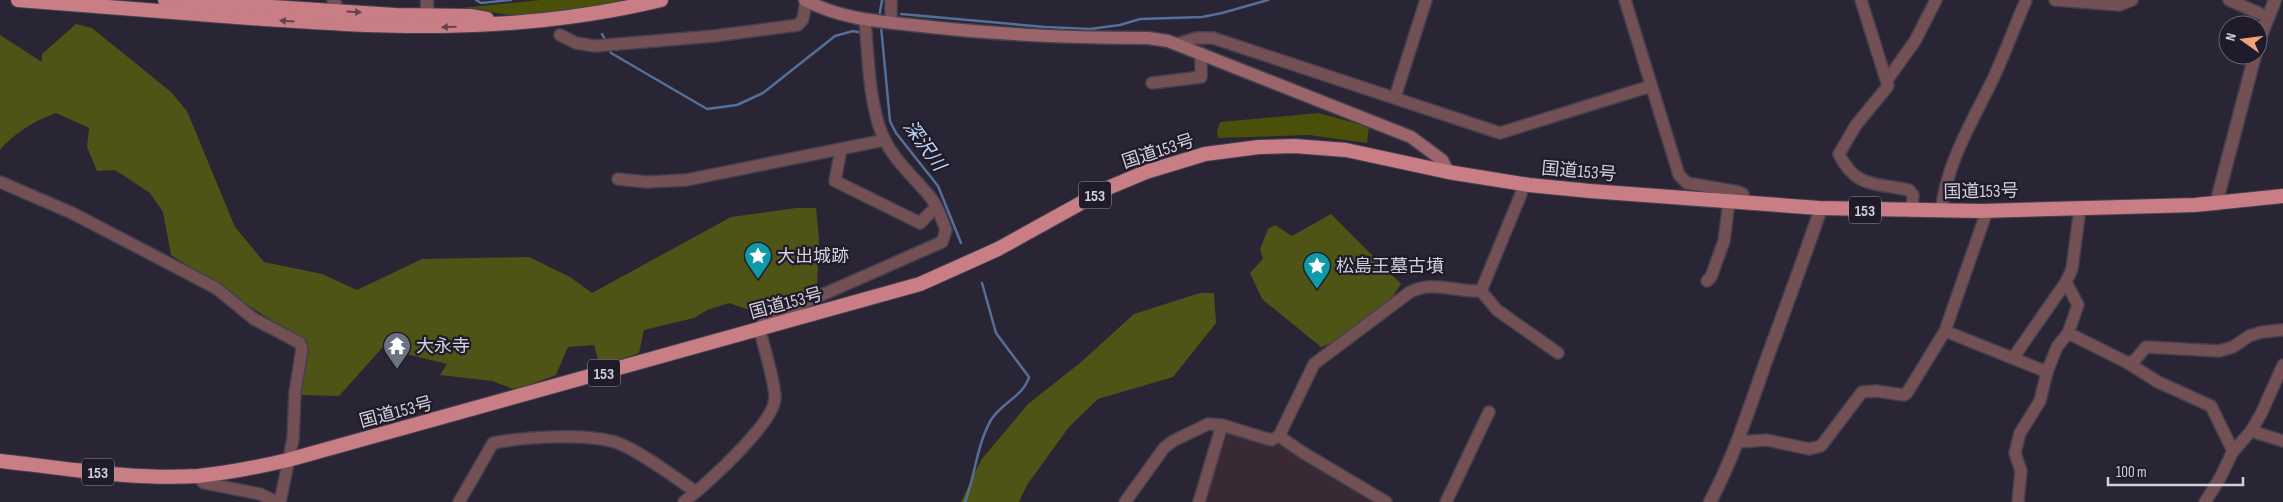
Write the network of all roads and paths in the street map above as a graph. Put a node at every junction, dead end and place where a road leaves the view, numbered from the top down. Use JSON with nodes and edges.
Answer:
{"nodes":[{"id":1,"x":18,"y":0,"type":"edge"},
{"id":2,"x":165,"y":0,"type":"edge"},
{"id":3,"x":427,"y":0,"type":"edge"},
{"id":4,"x":661,"y":0,"type":"edge"},
{"id":5,"x":805,"y":0,"type":"edge"},
{"id":6,"x":891,"y":0,"type":"edge"},
{"id":7,"x":1426,"y":0,"type":"edge"},
{"id":8,"x":1625,"y":0,"type":"edge"},
{"id":9,"x":1861,"y":0,"type":"edge"},
{"id":10,"x":1936,"y":0,"type":"edge"},
{"id":11,"x":2026,"y":0,"type":"edge"},
{"id":12,"x":2055,"y":0,"type":"edge"},
{"id":13,"x":2132,"y":0,"type":"edge"},
{"id":14,"x":2228,"y":0,"type":"edge"},
{"id":15,"x":2275,"y":0,"type":"edge"},
{"id":16,"x":260,"y":4,"type":"edge"},
{"id":17,"x":2263,"y":15,"type":"edge"},
{"id":18,"x":2268,"y":17,"type":"edge"},
{"id":19,"x":867,"y":20,"type":"junction"},
{"id":20,"x":427,"y":22,"type":"junction"},
{"id":21,"x":888,"y":22,"type":"junction"},
{"id":22,"x":560,"y":35,"type":"dead end"},
{"id":23,"x":1177,"y":44,"type":"junction"},
{"id":24,"x":1201,"y":54,"type":"junction"},
{"id":25,"x":2252,"y":65,"type":"edge"},
{"id":26,"x":1887,"y":80,"type":"junction"},
{"id":27,"x":1152,"y":83,"type":"dead end"},
{"id":28,"x":1651,"y":86,"type":"junction"},
{"id":29,"x":1395,"y":97,"type":"junction"},
{"id":30,"x":885,"y":140,"type":"junction"},
{"id":31,"x":841,"y":149,"type":"junction"},
{"id":32,"x":1448,"y":172,"type":"junction"},
{"id":33,"x":618,"y":179,"type":"dead end"},
{"id":34,"x":0,"y":182,"type":"edge"},
{"id":35,"x":1523,"y":184,"type":"junction"},
{"id":36,"x":2283,"y":196,"type":"edge"},
{"id":37,"x":1729,"y":201,"type":"junction"},
{"id":38,"x":1744,"y":202,"type":"junction"},
{"id":39,"x":934,"y":204,"type":"junction"},
{"id":40,"x":2216,"y":204,"type":"junction"},
{"id":41,"x":1819,"y":208,"type":"junction"},
{"id":42,"x":2080,"y":208,"type":"junction"},
{"id":43,"x":1912,"y":211,"type":"junction"},
{"id":44,"x":1941,"y":211,"type":"junction"},
{"id":45,"x":1987,"y":211,"type":"junction"},
{"id":46,"x":1707,"y":281,"type":"dead end"},
{"id":47,"x":2066,"y":282,"type":"junction"},
{"id":48,"x":1481,"y":291,"type":"junction"},
{"id":49,"x":760,"y":330,"type":"junction"},
{"id":50,"x":2283,"y":330,"type":"edge"},
{"id":51,"x":1945,"y":331,"type":"junction"},
{"id":52,"x":2068,"y":333,"type":"junction"},
{"id":53,"x":1558,"y":353,"type":"dead end"},
{"id":54,"x":2013,"y":358,"type":"junction"},
{"id":55,"x":2128,"y":363,"type":"junction"},
{"id":56,"x":2283,"y":365,"type":"edge"},
{"id":57,"x":2047,"y":372,"type":"junction"},
{"id":58,"x":1489,"y":412,"type":"dead end"},
{"id":59,"x":1222,"y":425,"type":"junction"},
{"id":60,"x":2251,"y":430,"type":"junction"},
{"id":61,"x":1279,"y":436,"type":"junction"},
{"id":62,"x":2283,"y":441,"type":"edge"},
{"id":63,"x":1738,"y":442,"type":"junction"},
{"id":64,"x":2233,"y":451,"type":"junction"},
{"id":65,"x":288,"y":460,"type":"junction"},
{"id":66,"x":0,"y":461,"type":"edge"},
{"id":67,"x":197,"y":476,"type":"junction"},
{"id":68,"x":696,"y":492,"type":"junction"},
{"id":69,"x":278,"y":502,"type":"edge"},
{"id":70,"x":459,"y":502,"type":"edge"},
{"id":71,"x":684,"y":502,"type":"edge"},
{"id":72,"x":1126,"y":502,"type":"edge"},
{"id":73,"x":1199,"y":502,"type":"edge"},
{"id":74,"x":1386,"y":502,"type":"edge"},
{"id":75,"x":1446,"y":502,"type":"edge"},
{"id":76,"x":1710,"y":502,"type":"edge"},
{"id":77,"x":2018,"y":502,"type":"edge"},
{"id":78,"x":2206,"y":502,"type":"edge"}],
"edges":[{"from":20,"to":1,"type":"highway","one_way":true},
{"from":2,"to":16,"type":"highway"},
{"from":3,"to":20,"type":"street"},
{"from":4,"to":20,"type":"highway"},
{"from":5,"to":19,"type":"main road"},
{"from":5,"to":22,"type":"street"},
{"from":6,"to":21,"type":"street"},
{"from":7,"to":29,"type":"street"},
{"from":8,"to":28,"type":"street"},
{"from":9,"to":26,"type":"street"},
{"from":10,"to":26,"type":"street"},
{"from":11,"to":44,"type":"street"},
{"from":12,"to":13,"type":"street"},
{"from":14,"to":17,"type":"street"},
{"from":15,"to":18,"type":"street"},
{"from":16,"to":20,"type":"highway","one_way":true},
{"from":19,"to":21,"type":"main road"},
{"from":19,"to":30,"type":"street"},
{"from":21,"to":23,"type":"main road"},
{"from":23,"to":24,"type":"main road"},
{"from":23,"to":29,"type":"street"},
{"from":24,"to":27,"type":"street"},
{"from":24,"to":32,"type":"main road"},
{"from":25,"to":40,"type":"street"},
{"from":26,"to":43,"type":"street"},
{"from":28,"to":29,"type":"street"},
{"from":28,"to":38,"type":"street"},
{"from":30,"to":31,"type":"street"},
{"from":30,"to":39,"type":"street"},
{"from":31,"to":33,"type":"street"},
{"from":31,"to":39,"type":"street"},
{"from":32,"to":35,"type":"highway","name":"国道153号","number":"153"},
{"from":32,"to":49,"type":"highway","name":"国道153号","number":"153"},
{"from":34,"to":65,"type":"street"},
{"from":35,"to":37,"type":"highway","name":"国道153号","number":"153"},
{"from":35,"to":48,"type":"street"},
{"from":36,"to":40,"type":"highway","name":"国道153号","number":"153"},
{"from":37,"to":38,"type":"highway","name":"国道153号","number":"153"},
{"from":37,"to":46,"type":"street"},
{"from":38,"to":41,"type":"highway","name":"国道153号","number":"153"},
{"from":39,"to":49,"type":"street"},
{"from":40,"to":42,"type":"highway","name":"国道153号","number":"153"},
{"from":41,"to":43,"type":"highway","name":"国道153号","number":"153"},
{"from":41,"to":63,"type":"street"},
{"from":42,"to":45,"type":"highway","name":"国道153号","number":"153"},
{"from":42,"to":47,"type":"street"},
{"from":43,"to":44,"type":"highway","name":"国道153号","number":"153"},
{"from":44,"to":45,"type":"highway","name":"国道153号","number":"153"},
{"from":45,"to":51,"type":"street"},
{"from":47,"to":52,"type":"street"},
{"from":47,"to":54,"type":"street"},
{"from":48,"to":53,"type":"street"},
{"from":48,"to":61,"type":"street"},
{"from":49,"to":65,"type":"highway","name":"国道153号","number":"153"},
{"from":49,"to":68,"type":"street"},
{"from":50,"to":55,"type":"street"},
{"from":51,"to":54,"type":"street"},
{"from":51,"to":63,"type":"street"},
{"from":52,"to":55,"type":"street"},
{"from":52,"to":57,"type":"street"},
{"from":54,"to":57,"type":"street"},
{"from":55,"to":64,"type":"street"},
{"from":56,"to":60,"type":"street"},
{"from":57,"to":77,"type":"street"},
{"from":58,"to":75,"type":"street"},
{"from":59,"to":61,"type":"street"},
{"from":59,"to":72,"type":"street"},
{"from":59,"to":73,"type":"street"},
{"from":60,"to":62,"type":"street"},
{"from":60,"to":64,"type":"street"},
{"from":61,"to":74,"type":"street"},
{"from":63,"to":76,"type":"street"},
{"from":64,"to":78,"type":"street"},
{"from":65,"to":67,"type":"highway","name":"国道153号","number":"153"},
{"from":65,"to":69,"type":"street"},
{"from":66,"to":67,"type":"highway","name":"国道153号","number":"153"},
{"from":67,"to":69,"type":"street"},
{"from":68,"to":70,"type":"street"},
{"from":68,"to":71,"type":"street"}]}
